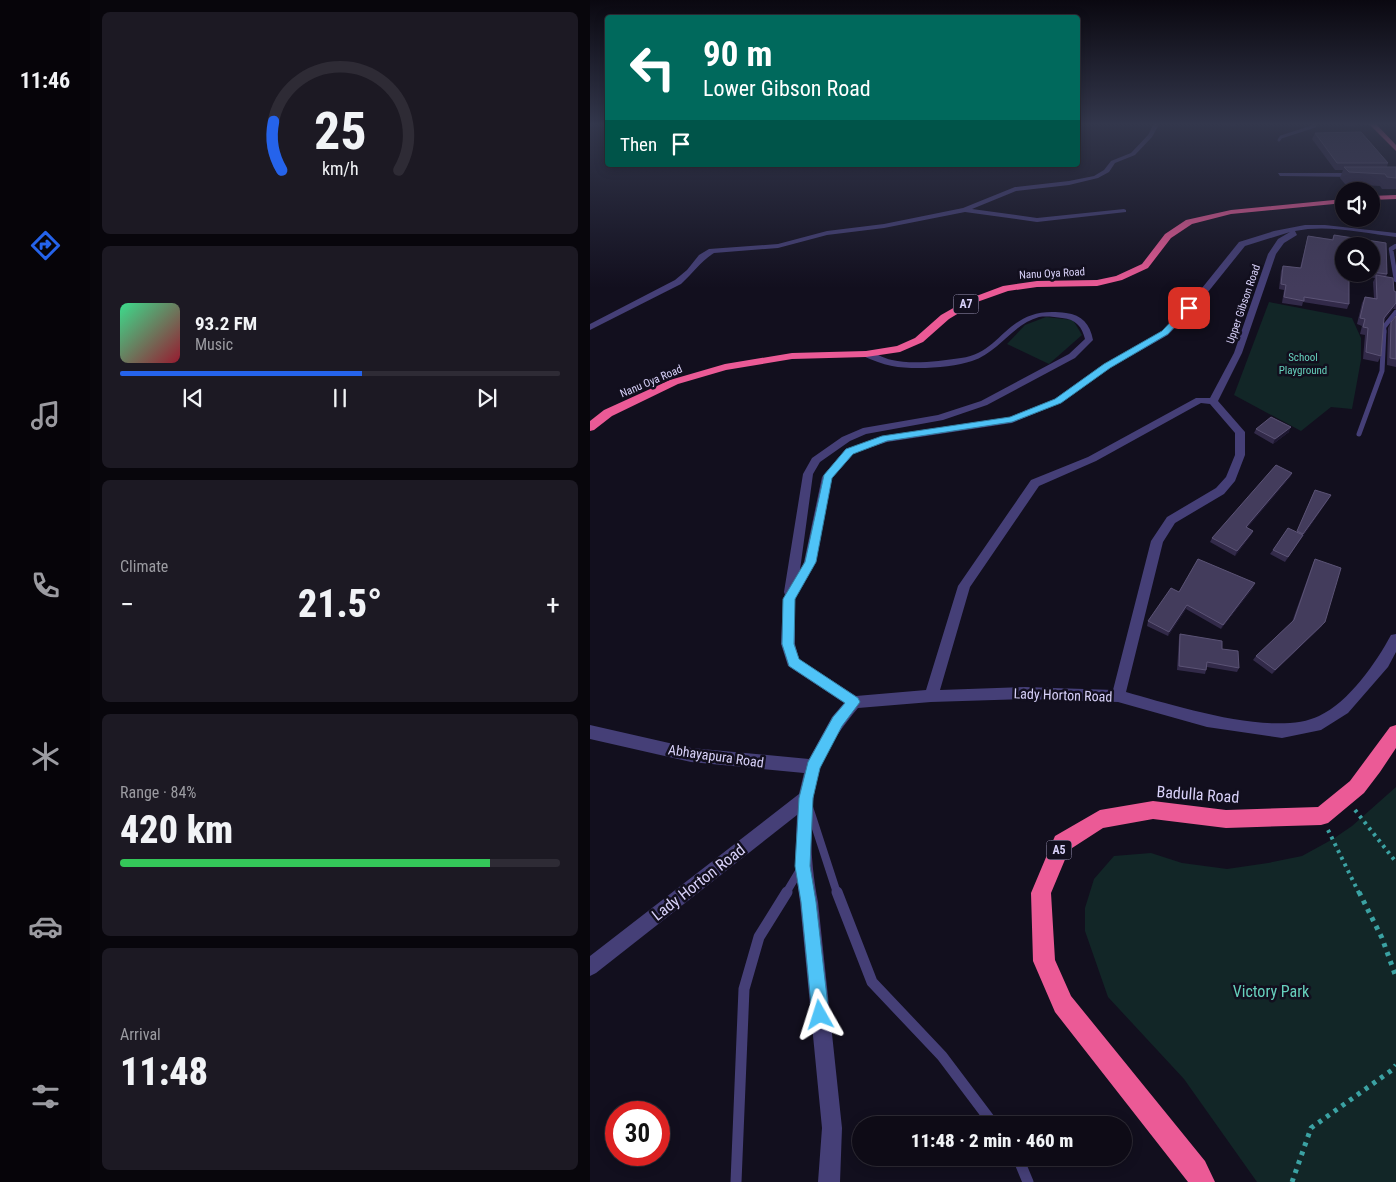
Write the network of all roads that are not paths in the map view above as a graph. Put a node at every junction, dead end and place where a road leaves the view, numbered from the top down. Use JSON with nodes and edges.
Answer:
{"nodes":[{"id":1,"x":1092,"y":178,"type":"edge"},
{"id":2,"x":1396,"y":197,"type":"edge"},
{"id":3,"x":1380,"y":198,"type":"edge"},
{"id":4,"x":1335,"y":201,"type":"edge"},
{"id":5,"x":965,"y":210,"type":"junction"},
{"id":6,"x":1124,"y":211,"type":"dead end"},
{"id":7,"x":1305,"y":227,"type":"junction"},
{"id":8,"x":1396,"y":235,"type":"edge"},
{"id":9,"x":1396,"y":246,"type":"edge"},
{"id":10,"x":1396,"y":280,"type":"edge"},
{"id":11,"x":1396,"y":312,"type":"edge"},
{"id":12,"x":590,"y":327,"type":"edge"},
{"id":13,"x":866,"y":354,"type":"junction"},
{"id":14,"x":1213,"y":401,"type":"junction"},
{"id":15,"x":590,"y":427,"type":"edge"},
{"id":16,"x":1359,"y":434,"type":"dead end"},
{"id":17,"x":789,"y":599,"type":"junction"},
{"id":18,"x":1396,"y":639,"type":"edge"},
{"id":19,"x":931,"y":696,"type":"junction"},
{"id":20,"x":1118,"y":696,"type":"junction"},
{"id":21,"x":854,"y":702,"type":"junction"},
{"id":22,"x":590,"y":732,"type":"edge"},
{"id":23,"x":1396,"y":733,"type":"edge"},
{"id":24,"x":813,"y":767,"type":"junction"},
{"id":25,"x":806,"y":798,"type":"junction"},
{"id":26,"x":803,"y":866,"type":"junction"},
{"id":27,"x":590,"y":967,"type":"edge"},
{"id":28,"x":987,"y":1116,"type":"edge"},
{"id":29,"x":1021,"y":1166,"type":"edge"},
{"id":30,"x":736,"y":1182,"type":"edge"},
{"id":31,"x":829,"y":1182,"type":"edge"},
{"id":32,"x":1028,"y":1182,"type":"edge"},
{"id":33,"x":1202,"y":1182,"type":"edge"}],
"edges":[{"from":1,"to":5,"type":"street"},
{"from":2,"to":3,"type":"highway"},
{"from":4,"to":13,"type":"highway","name":"Nanu Oya Road","number":"A7"},
{"from":5,"to":6,"type":"street"},
{"from":5,"to":12,"type":"street"},
{"from":7,"to":8,"type":"street"},
{"from":7,"to":14,"type":"street","name":"Upper Gibson Road"},
{"from":7,"to":17,"type":"street"},
{"from":9,"to":10,"type":"lane"},
{"from":11,"to":16,"type":"lane"},
{"from":13,"to":15,"type":"highway","name":"Nanu Oya Road","number":"A7"},
{"from":13,"to":17,"type":"street"},
{"from":14,"to":19,"type":"street"},
{"from":14,"to":20,"type":"street"},
{"from":17,"to":21,"type":"street"},
{"from":18,"to":20,"type":"street","name":"Lady Horton Road"},
{"from":19,"to":20,"type":"street","name":"Lady Horton Road"},
{"from":19,"to":21,"type":"street","name":"Lady Horton Road"},
{"from":21,"to":24,"type":"street"},
{"from":22,"to":24,"type":"street","name":"Abhayapura Road"},
{"from":23,"to":33,"type":"highway","name":"Badulla Road","number":"A5"},
{"from":24,"to":25,"type":"street"},
{"from":25,"to":26,"type":"street"},
{"from":25,"to":27,"type":"street","name":"Lady Horton Road"},
{"from":25,"to":28,"type":"lane"},
{"from":26,"to":30,"type":"lane"},
{"from":26,"to":31,"type":"street"},
{"from":29,"to":32,"type":"lane"}]}
